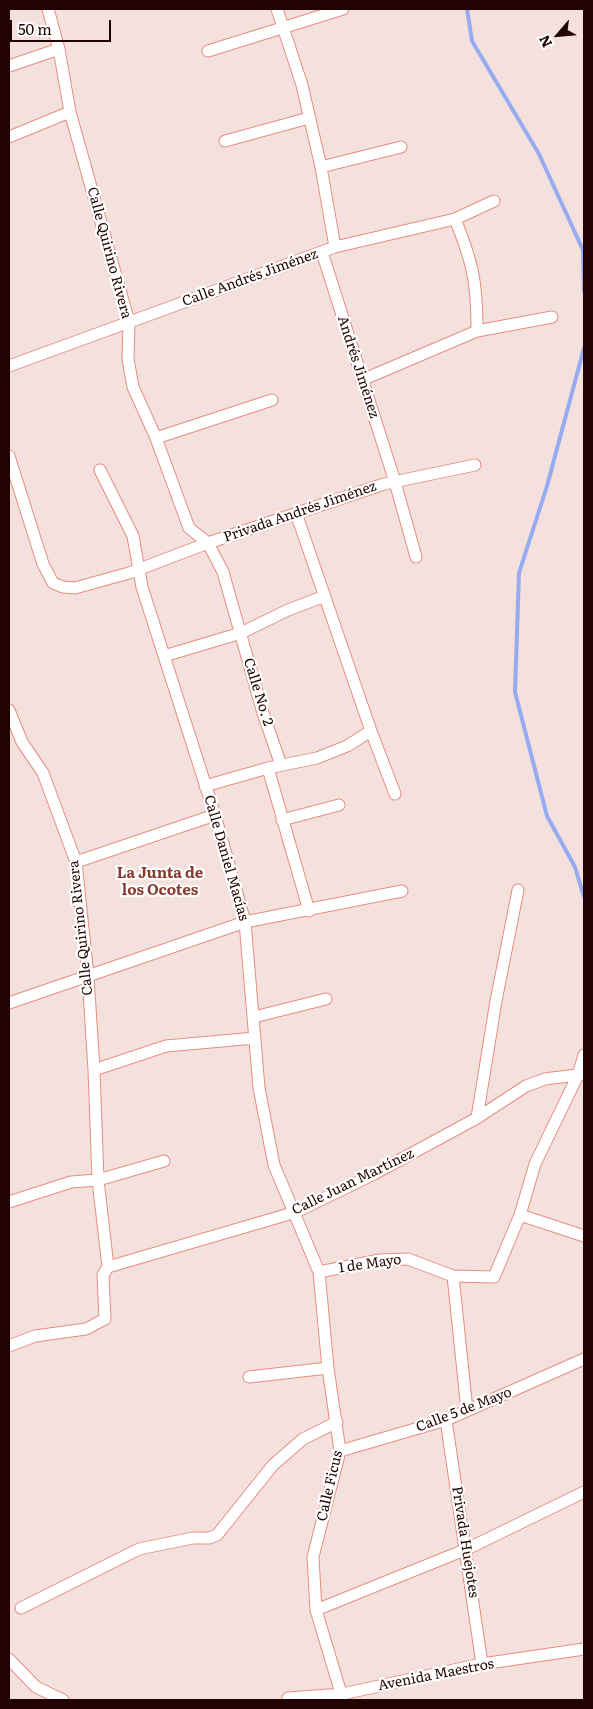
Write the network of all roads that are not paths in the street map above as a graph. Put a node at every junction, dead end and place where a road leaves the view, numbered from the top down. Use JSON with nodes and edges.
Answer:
{"nodes":[{"id":1,"x":48,"y":9,"type":"edge"},
{"id":2,"x":277,"y":9,"type":"edge"},
{"id":3,"x":343,"y":9,"type":"edge"},
{"id":4,"x":282,"y":26,"type":"junction"},
{"id":5,"x":59,"y":48,"type":"junction"},
{"id":6,"x":208,"y":50,"type":"dead end"},
{"id":7,"x":9,"y":66,"type":"edge"},
{"id":8,"x":70,"y":112,"type":"junction"},
{"id":9,"x":309,"y":118,"type":"junction"},
{"id":10,"x":9,"y":136,"type":"edge"},
{"id":11,"x":225,"y":141,"type":"dead end"},
{"id":12,"x":400,"y":147,"type":"dead end"},
{"id":13,"x":321,"y":167,"type":"junction"},
{"id":14,"x":494,"y":201,"type":"dead end"},
{"id":15,"x":455,"y":219,"type":"junction"},
{"id":16,"x":335,"y":247,"type":"junction"},
{"id":17,"x":322,"y":252,"type":"junction"},
{"id":18,"x":552,"y":317,"type":"dead end"},
{"id":19,"x":129,"y":322,"type":"junction"},
{"id":20,"x":477,"y":332,"type":"junction"},
{"id":21,"x":9,"y":366,"type":"edge"},
{"id":22,"x":362,"y":380,"type":"junction"},
{"id":23,"x":272,"y":400,"type":"dead end"},
{"id":24,"x":156,"y":438,"type":"junction"},
{"id":25,"x":9,"y":456,"type":"edge"},
{"id":26,"x":474,"y":465,"type":"dead end"},
{"id":27,"x":100,"y":470,"type":"dead end"},
{"id":28,"x":395,"y":482,"type":"junction"},
{"id":29,"x":296,"y":513,"type":"junction"},
{"id":30,"x":208,"y":543,"type":"junction"},
{"id":31,"x":416,"y":557,"type":"dead end"},
{"id":32,"x":134,"y":570,"type":"junction"},
{"id":33,"x":326,"y":596,"type":"junction"},
{"id":34,"x":241,"y":633,"type":"junction"},
{"id":35,"x":164,"y":656,"type":"junction"},
{"id":36,"x":9,"y":710,"type":"edge"},
{"id":37,"x":370,"y":731,"type":"junction"},
{"id":38,"x":282,"y":765,"type":"junction"},
{"id":39,"x":268,"y":768,"type":"junction"},
{"id":40,"x":204,"y":786,"type":"junction"},
{"id":41,"x":395,"y":794,"type":"dead end"},
{"id":42,"x":338,"y":806,"type":"dead end"},
{"id":43,"x":215,"y":815,"type":"junction"},
{"id":44,"x":282,"y":820,"type":"junction"},
{"id":45,"x":76,"y":862,"type":"junction"},
{"id":46,"x":402,"y":890,"type":"dead end"},
{"id":47,"x":518,"y":890,"type":"dead end"},
{"id":48,"x":309,"y":911,"type":"junction"},
{"id":49,"x":245,"y":922,"type":"junction"},
{"id":50,"x":88,"y":976,"type":"junction"},
{"id":51,"x":326,"y":999,"type":"dead end"},
{"id":52,"x":9,"y":1003,"type":"edge"},
{"id":53,"x":254,"y":1017,"type":"junction"},
{"id":54,"x":255,"y":1038,"type":"junction"},
{"id":55,"x":584,"y":1055,"type":"edge"},
{"id":56,"x":94,"y":1070,"type":"junction"},
{"id":57,"x":581,"y":1074,"type":"edge"},
{"id":58,"x":477,"y":1118,"type":"junction"},
{"id":59,"x":164,"y":1161,"type":"dead end"},
{"id":60,"x":98,"y":1180,"type":"junction"},
{"id":61,"x":9,"y":1202,"type":"edge"},
{"id":62,"x":296,"y":1212,"type":"junction"},
{"id":63,"x":520,"y":1215,"type":"junction"},
{"id":64,"x":584,"y":1236,"type":"edge"},
{"id":65,"x":108,"y":1267,"type":"junction"},
{"id":66,"x":320,"y":1272,"type":"junction"},
{"id":67,"x":453,"y":1276,"type":"junction"},
{"id":68,"x":9,"y":1346,"type":"edge"},
{"id":69,"x":584,"y":1359,"type":"edge"},
{"id":70,"x":328,"y":1368,"type":"junction"},
{"id":71,"x":248,"y":1377,"type":"dead end"},
{"id":72,"x":468,"y":1410,"type":"junction"},
{"id":73,"x":446,"y":1420,"type":"junction"},
{"id":74,"x":337,"y":1422,"type":"junction"},
{"id":75,"x":340,"y":1451,"type":"junction"},
{"id":76,"x":584,"y":1492,"type":"edge"},
{"id":77,"x":467,"y":1549,"type":"junction"},
{"id":78,"x":21,"y":1608,"type":"dead end"},
{"id":79,"x":316,"y":1610,"type":"junction"},
{"id":80,"x":584,"y":1649,"type":"edge"},
{"id":81,"x":9,"y":1659,"type":"edge"},
{"id":82,"x":482,"y":1664,"type":"junction"},
{"id":83,"x":343,"y":1697,"type":"edge"},
{"id":84,"x":288,"y":1698,"type":"dead end"},
{"id":85,"x":63,"y":1700,"type":"edge"}],
"edges":[{"from":1,"to":5,"type":"street","name":"Calle Quirino Rivera"},
{"from":2,"to":4,"type":"street"},
{"from":3,"to":4,"type":"street"},
{"from":4,"to":6,"type":"street"},
{"from":4,"to":9,"type":"street"},
{"from":5,"to":7,"type":"street"},
{"from":5,"to":8,"type":"street","name":"Calle Quirino Rivera"},
{"from":8,"to":10,"type":"street"},
{"from":8,"to":19,"type":"street","name":"Calle Quirino Rivera"},
{"from":9,"to":11,"type":"street"},
{"from":9,"to":13,"type":"street"},
{"from":12,"to":13,"type":"street"},
{"from":13,"to":16,"type":"street"},
{"from":14,"to":15,"type":"street","name":"Calle Andrés Jiménez"},
{"from":15,"to":16,"type":"street","name":"Calle Andrés Jiménez"},
{"from":15,"to":20,"type":"street"},
{"from":16,"to":17,"type":"street","name":"Calle Andrés Jiménez"},
{"from":17,"to":19,"type":"street","name":"Calle Andrés Jiménez"},
{"from":17,"to":22,"type":"street","name":"Andrés Jiménez"},
{"from":18,"to":20,"type":"street"},
{"from":19,"to":21,"type":"street","name":"Calle Andrés Jiménez"},
{"from":19,"to":24,"type":"street","name":"Calle Quirino Rivera"},
{"from":20,"to":22,"type":"street"},
{"from":22,"to":28,"type":"street","name":"Andrés Jiménez"},
{"from":23,"to":24,"type":"street"},
{"from":24,"to":30,"type":"street","name":"Calle Quirino Rivera"},
{"from":25,"to":32,"type":"street"},
{"from":26,"to":28,"type":"street","name":"Privada Andrés Jiménez"},
{"from":27,"to":32,"type":"street","name":"Calle Daniel Macías"},
{"from":28,"to":29,"type":"street","name":"Privada Andrés Jiménez"},
{"from":28,"to":31,"type":"street","name":"Andrés Jiménez"},
{"from":29,"to":30,"type":"street","name":"Privada Andrés Jiménez"},
{"from":29,"to":33,"type":"street"},
{"from":30,"to":32,"type":"street","name":"Privada Andrés Jiménez"},
{"from":30,"to":34,"type":"street","name":"Calle No. 2"},
{"from":32,"to":35,"type":"street","name":"Calle Daniel Macías"},
{"from":33,"to":34,"type":"street"},
{"from":33,"to":37,"type":"street"},
{"from":34,"to":35,"type":"street"},
{"from":34,"to":38,"type":"street","name":"Calle No. 2"},
{"from":35,"to":40,"type":"street","name":"Calle Daniel Macías"},
{"from":36,"to":45,"type":"street","name":"Calle Quirino Rivera"},
{"from":37,"to":38,"type":"street"},
{"from":37,"to":41,"type":"street"},
{"from":38,"to":39,"type":"street"},
{"from":39,"to":40,"type":"street"},
{"from":39,"to":44,"type":"street"},
{"from":40,"to":43,"type":"street","name":"Calle Daniel Macías"},
{"from":42,"to":44,"type":"street"},
{"from":43,"to":45,"type":"street"},
{"from":43,"to":49,"type":"street","name":"Calle Daniel Macías"},
{"from":44,"to":48,"type":"street"},
{"from":45,"to":50,"type":"street","name":"Calle Quirino Rivera"},
{"from":46,"to":48,"type":"street"},
{"from":47,"to":58,"type":"street"},
{"from":48,"to":49,"type":"street"},
{"from":49,"to":50,"type":"street"},
{"from":49,"to":53,"type":"street","name":"Calle Daniel Macías"},
{"from":50,"to":52,"type":"street"},
{"from":50,"to":56,"type":"street","name":"Calle Quirino Rivera"},
{"from":51,"to":53,"type":"street"},
{"from":53,"to":54,"type":"street","name":"Calle Daniel Macías"},
{"from":54,"to":56,"type":"street"},
{"from":54,"to":62,"type":"street","name":"Calle Daniel Macías"},
{"from":55,"to":57,"type":"street"},
{"from":56,"to":60,"type":"street","name":"Calle Quirino Rivera"},
{"from":57,"to":58,"type":"street","name":"Calle Juan Martínez"},
{"from":57,"to":63,"type":"street"},
{"from":58,"to":62,"type":"street","name":"Calle Juan Martínez"},
{"from":59,"to":60,"type":"street"},
{"from":60,"to":61,"type":"street"},
{"from":60,"to":65,"type":"street","name":"Calle Quirino Rivera"},
{"from":62,"to":65,"type":"street","name":"Calle Juan Martínez"},
{"from":62,"to":66,"type":"street","name":"Calle Ficus"},
{"from":63,"to":64,"type":"street"},
{"from":63,"to":67,"type":"street","name":"1 de Mayo"},
{"from":65,"to":68,"type":"street"},
{"from":66,"to":67,"type":"street","name":"1 de Mayo"},
{"from":66,"to":70,"type":"street","name":"Calle Ficus"},
{"from":67,"to":72,"type":"street"},
{"from":69,"to":72,"type":"street","name":"Calle 5 de Mayo"},
{"from":70,"to":71,"type":"street"},
{"from":70,"to":74,"type":"street","name":"Calle Ficus"},
{"from":72,"to":73,"type":"street","name":"Calle 5 de Mayo"},
{"from":73,"to":75,"type":"street","name":"Calle 5 de Mayo"},
{"from":73,"to":77,"type":"street","name":"Privada Huejotes"},
{"from":74,"to":75,"type":"street","name":"Calle Ficus"},
{"from":74,"to":78,"type":"street"},
{"from":75,"to":79,"type":"street","name":"Calle Ficus"},
{"from":76,"to":77,"type":"street"},
{"from":77,"to":79,"type":"street"},
{"from":77,"to":82,"type":"street","name":"Privada Huejotes"},
{"from":79,"to":83,"type":"street","name":"Calle Ficus"},
{"from":80,"to":82,"type":"street","name":"Avenida Maestros"},
{"from":81,"to":85,"type":"street"},
{"from":82,"to":83,"type":"street","name":"Avenida Maestros"},
{"from":83,"to":84,"type":"street","name":"Avenida Maestros"}]}
